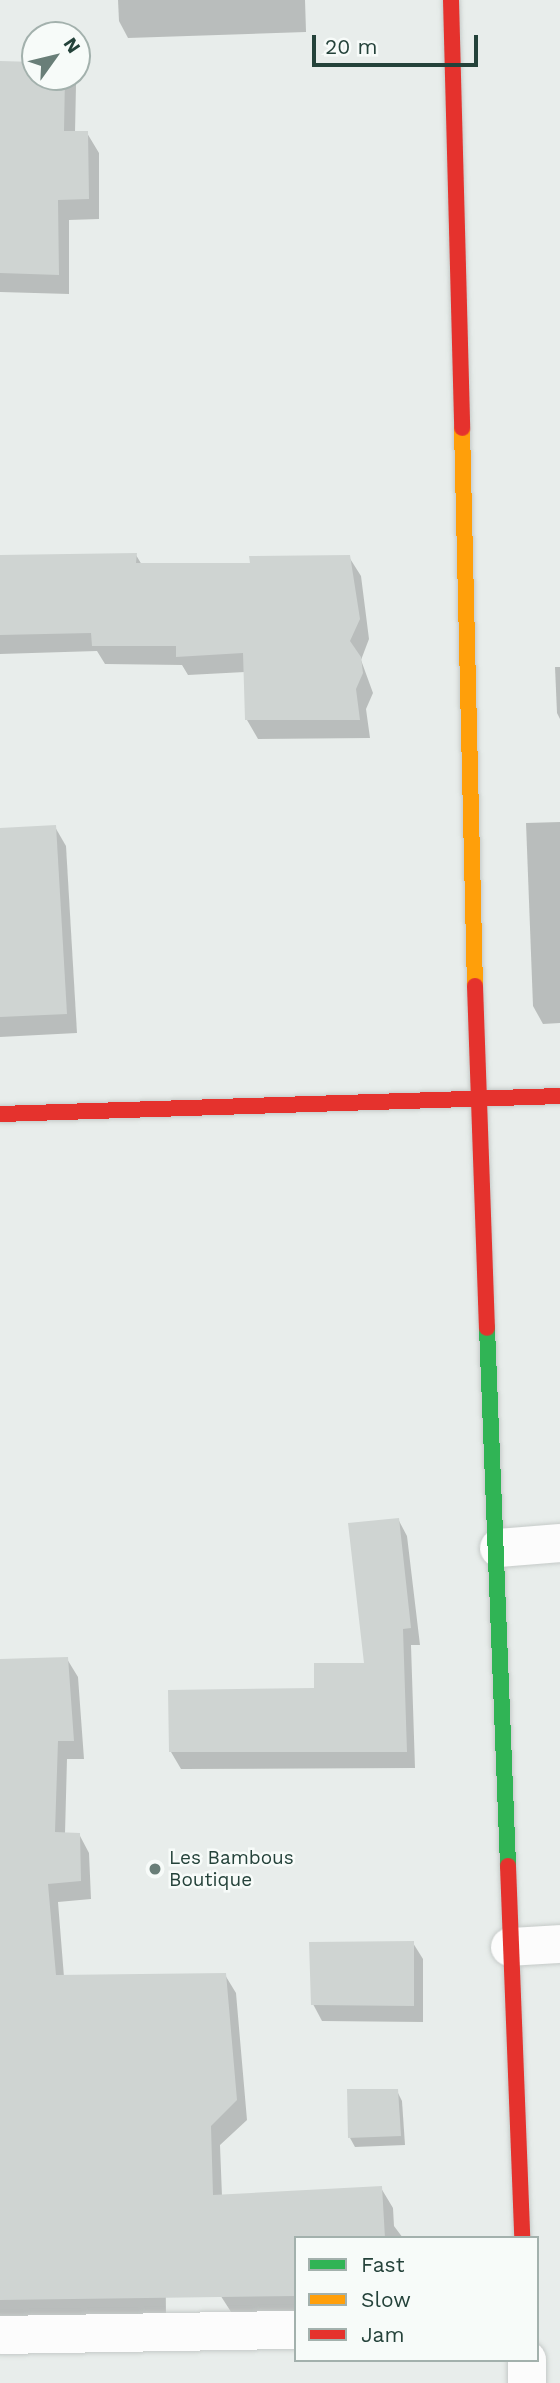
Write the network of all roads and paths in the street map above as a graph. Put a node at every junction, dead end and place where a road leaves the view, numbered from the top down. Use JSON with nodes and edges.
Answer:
{"nodes":[{"id":1,"x":451,"y":0,"type":"edge"},
{"id":2,"x":560,"y":1096,"type":"edge"},
{"id":3,"x":478,"y":1098,"type":"junction"},
{"id":4,"x":0,"y":1114,"type":"edge"},
{"id":5,"x":560,"y":1544,"type":"edge"},
{"id":6,"x":499,"y":1548,"type":"junction"},
{"id":7,"x":560,"y":1944,"type":"edge"},
{"id":8,"x":510,"y":1947,"type":"junction"},
{"id":9,"x":522,"y":2236,"type":"edge"},
{"id":10,"x":294,"y":2330,"type":"edge"},
{"id":11,"x":0,"y":2334,"type":"edge"},
{"id":12,"x":527,"y":2362,"type":"edge"},
{"id":13,"x":527,"y":2383,"type":"edge"}],
"edges":[{"from":1,"to":3,"type":"street"},
{"from":2,"to":3,"type":"street"},
{"from":3,"to":4,"type":"street"},
{"from":3,"to":6,"type":"street"},
{"from":5,"to":6,"type":"street"},
{"from":6,"to":8,"type":"street"},
{"from":7,"to":8,"type":"street"},
{"from":8,"to":9,"type":"street"},
{"from":10,"to":11,"type":"street"},
{"from":12,"to":13,"type":"street"}]}
